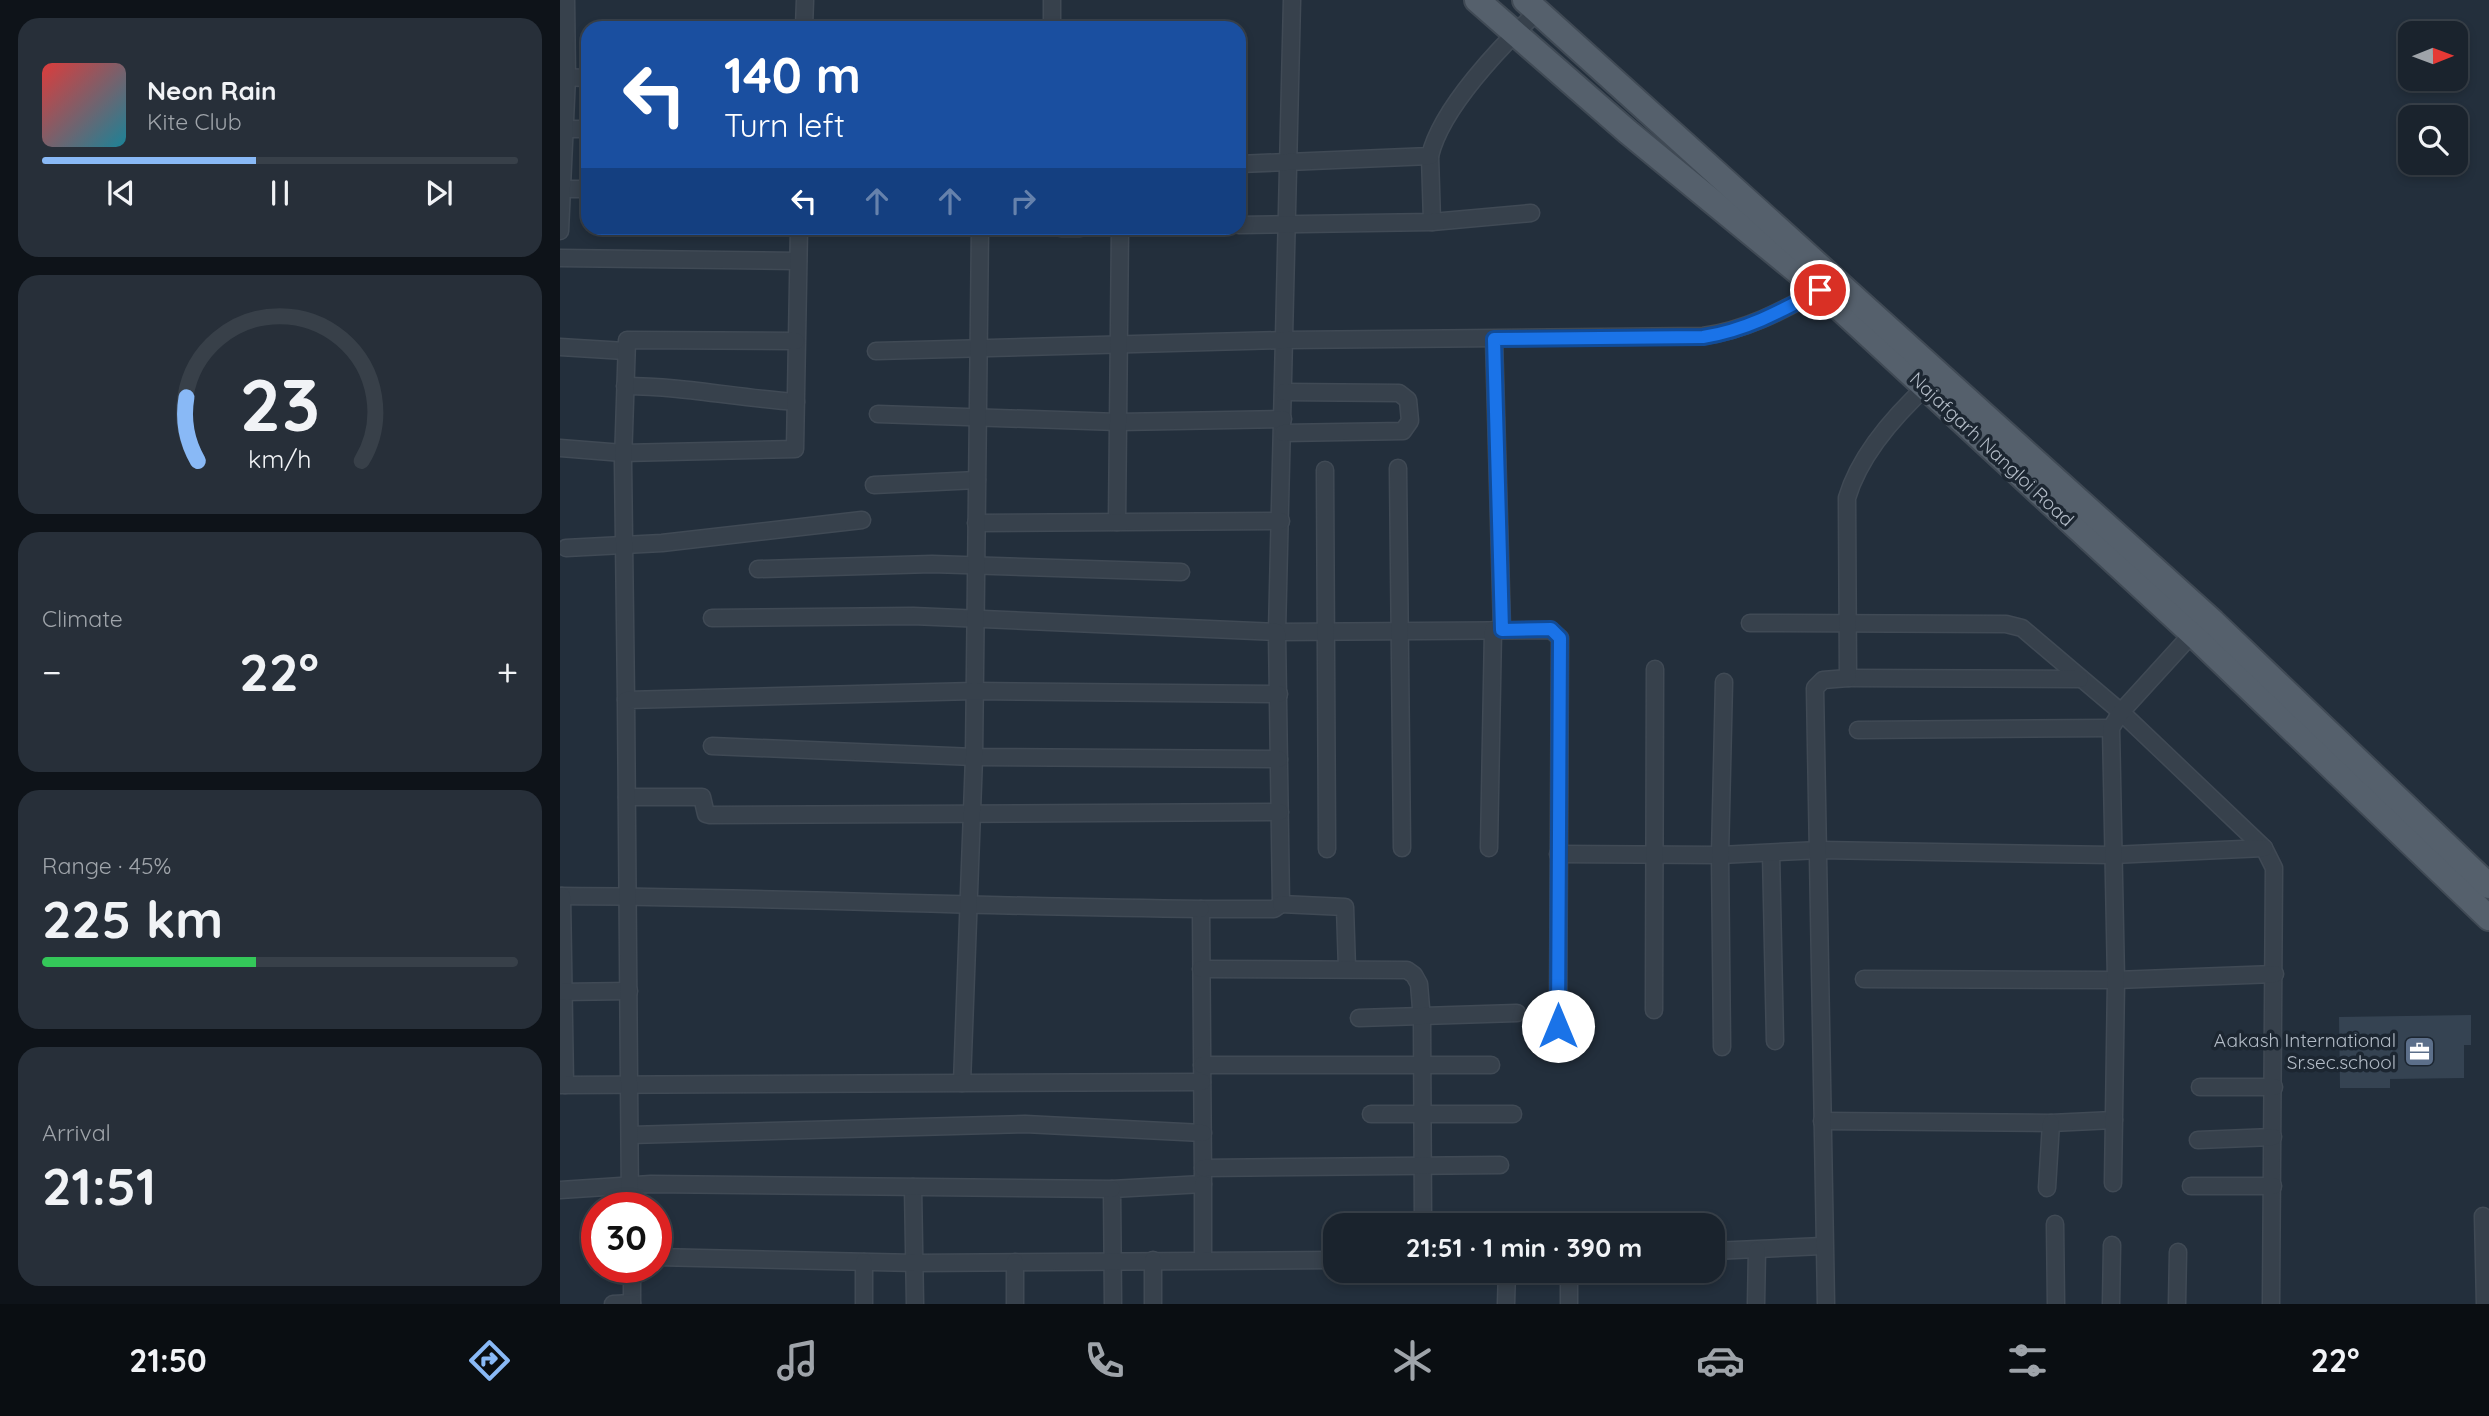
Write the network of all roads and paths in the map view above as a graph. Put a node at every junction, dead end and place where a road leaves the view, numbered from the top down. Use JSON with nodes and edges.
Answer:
{"nodes":[{"id":1,"x":566,"y":0,"type":"edge"},
{"id":2,"x":805,"y":0,"type":"edge"},
{"id":3,"x":1052,"y":0,"type":"edge"},
{"id":4,"x":1292,"y":0,"type":"edge"},
{"id":5,"x":1478,"y":0,"type":"edge"},
{"id":6,"x":1532,"y":6,"type":"edge"},
{"id":7,"x":804,"y":21,"type":"edge"},
{"id":8,"x":1052,"y":21,"type":"edge"},
{"id":9,"x":1515,"y":32,"type":"junction"},
{"id":10,"x":563,"y":77,"type":"edge"},
{"id":11,"x":581,"y":78,"type":"edge"},
{"id":12,"x":564,"y":129,"type":"junction"},
{"id":13,"x":581,"y":129,"type":"edge"},
{"id":14,"x":1430,"y":156,"type":"junction"},
{"id":15,"x":1288,"y":163,"type":"junction"},
{"id":16,"x":1246,"y":164,"type":"edge"},
{"id":17,"x":562,"y":189,"type":"junction"},
{"id":18,"x":581,"y":189,"type":"edge"},
{"id":19,"x":561,"y":208,"type":"edge"},
{"id":20,"x":1531,"y":213,"type":"dead end"},
{"id":21,"x":1432,"y":222,"type":"junction"},
{"id":22,"x":1289,"y":224,"type":"junction"},
{"id":23,"x":1246,"y":225,"type":"edge"},
{"id":24,"x":560,"y":231,"type":"edge"},
{"id":25,"x":799,"y":235,"type":"edge"},
{"id":26,"x":980,"y":235,"type":"edge"},
{"id":27,"x":1120,"y":235,"type":"edge"},
{"id":28,"x":560,"y":258,"type":"edge"},
{"id":29,"x":797,"y":261,"type":"junction"},
{"id":30,"x":1820,"y":290,"type":"junction"},
{"id":31,"x":1494,"y":339,"type":"junction"},
{"id":32,"x":1285,"y":340,"type":"junction"},
{"id":33,"x":796,"y":341,"type":"junction"},
{"id":34,"x":1119,"y":344,"type":"junction"},
{"id":35,"x":979,"y":346,"type":"junction"},
{"id":36,"x":560,"y":347,"type":"edge"},
{"id":37,"x":625,"y":351,"type":"junction"},
{"id":38,"x":876,"y":351,"type":"dead end"},
{"id":39,"x":1932,"y":381,"type":"junction"},
{"id":40,"x":625,"y":386,"type":"junction"},
{"id":41,"x":1284,"y":392,"type":"junction"},
{"id":42,"x":796,"y":402,"type":"junction"},
{"id":43,"x":878,"y":414,"type":"dead end"},
{"id":44,"x":978,"y":416,"type":"junction"},
{"id":45,"x":1118,"y":422,"type":"junction"},
{"id":46,"x":1283,"y":426,"type":"junction"},
{"id":47,"x":560,"y":448,"type":"edge"},
{"id":48,"x":623,"y":453,"type":"junction"},
{"id":49,"x":1398,"y":468,"type":"dead end"},
{"id":50,"x":1325,"y":470,"type":"dead end"},
{"id":51,"x":977,"y":480,"type":"junction"},
{"id":52,"x":874,"y":485,"type":"dead end"},
{"id":53,"x":862,"y":520,"type":"dead end"},
{"id":54,"x":1281,"y":521,"type":"junction"},
{"id":55,"x":1117,"y":522,"type":"junction"},
{"id":56,"x":976,"y":523,"type":"junction"},
{"id":57,"x":624,"y":545,"type":"junction"},
{"id":58,"x":566,"y":548,"type":"dead end"},
{"id":59,"x":976,"y":567,"type":"junction"},
{"id":60,"x":758,"y":569,"type":"dead end"},
{"id":61,"x":1181,"y":572,"type":"dead end"},
{"id":62,"x":712,"y":618,"type":"dead end"},
{"id":63,"x":976,"y":619,"type":"junction"},
{"id":64,"x":1750,"y":623,"type":"dead end"},
{"id":65,"x":1848,"y":624,"type":"junction"},
{"id":66,"x":1498,"y":630,"type":"junction"},
{"id":67,"x":1327,"y":631,"type":"junction"},
{"id":68,"x":1398,"y":631,"type":"junction"},
{"id":69,"x":1277,"y":632,"type":"junction"},
{"id":70,"x":2192,"y":634,"type":"junction"},
{"id":71,"x":1655,"y":669,"type":"dead end"},
{"id":72,"x":1848,"y":678,"type":"junction"},
{"id":73,"x":2080,"y":679,"type":"junction"},
{"id":74,"x":1724,"y":682,"type":"dead end"},
{"id":75,"x":974,"y":691,"type":"junction"},
{"id":76,"x":1279,"y":694,"type":"junction"},
{"id":77,"x":626,"y":700,"type":"junction"},
{"id":78,"x":2120,"y":712,"type":"junction"},
{"id":79,"x":2111,"y":728,"type":"junction"},
{"id":80,"x":1858,"y":730,"type":"dead end"},
{"id":81,"x":712,"y":746,"type":"dead end"},
{"id":82,"x":974,"y":757,"type":"junction"},
{"id":83,"x":1279,"y":758,"type":"junction"},
{"id":84,"x":627,"y":797,"type":"junction"},
{"id":85,"x":1280,"y":812,"type":"junction"},
{"id":86,"x":972,"y":815,"type":"junction"},
{"id":87,"x":1402,"y":848,"type":"dead end"},
{"id":88,"x":1489,"y":848,"type":"dead end"},
{"id":89,"x":2264,"y":848,"type":"junction"},
{"id":90,"x":1327,"y":849,"type":"dead end"},
{"id":91,"x":1820,"y":850,"type":"junction"},
{"id":92,"x":1771,"y":853,"type":"junction"},
{"id":93,"x":1558,"y":854,"type":"junction"},
{"id":94,"x":1656,"y":855,"type":"junction"},
{"id":95,"x":1720,"y":855,"type":"junction"},
{"id":96,"x":2112,"y":855,"type":"junction"},
{"id":97,"x":2489,"y":886,"type":"edge"},
{"id":98,"x":626,"y":895,"type":"junction"},
{"id":99,"x":561,"y":896,"type":"edge"},
{"id":100,"x":1281,"y":904,"type":"junction"},
{"id":101,"x":970,"y":907,"type":"junction"},
{"id":102,"x":1200,"y":909,"type":"junction"},
{"id":103,"x":2489,"y":918,"type":"edge"},
{"id":104,"x":1201,"y":969,"type":"junction"},
{"id":105,"x":1347,"y":969,"type":"junction"},
{"id":106,"x":2275,"y":974,"type":"junction"},
{"id":107,"x":1864,"y":979,"type":"dead end"},
{"id":108,"x":2116,"y":980,"type":"junction"},
{"id":109,"x":629,"y":991,"type":"junction"},
{"id":110,"x":563,"y":992,"type":"edge"},
{"id":111,"x":1654,"y":1010,"type":"dead end"},
{"id":112,"x":1517,"y":1013,"type":"dead end"},
{"id":113,"x":1422,"y":1016,"type":"junction"},
{"id":114,"x":1359,"y":1018,"type":"dead end"},
{"id":115,"x":1558,"y":1026,"type":"dead end"},
{"id":116,"x":1775,"y":1041,"type":"dead end"},
{"id":117,"x":1722,"y":1047,"type":"dead end"},
{"id":118,"x":1422,"y":1064,"type":"junction"},
{"id":119,"x":1202,"y":1065,"type":"junction"},
{"id":120,"x":1491,"y":1065,"type":"dead end"},
{"id":121,"x":1202,"y":1082,"type":"junction"},
{"id":122,"x":962,"y":1083,"type":"junction"},
{"id":123,"x":563,"y":1085,"type":"edge"},
{"id":124,"x":629,"y":1085,"type":"junction"},
{"id":125,"x":2200,"y":1087,"type":"dead end"},
{"id":126,"x":2274,"y":1087,"type":"junction"},
{"id":127,"x":1371,"y":1114,"type":"dead end"},
{"id":128,"x":1513,"y":1114,"type":"dead end"},
{"id":129,"x":1423,"y":1115,"type":"junction"},
{"id":130,"x":2113,"y":1120,"type":"junction"},
{"id":131,"x":1822,"y":1121,"type":"junction"},
{"id":132,"x":2051,"y":1123,"type":"junction"},
{"id":133,"x":1203,"y":1133,"type":"junction"},
{"id":134,"x":629,"y":1135,"type":"junction"},
{"id":135,"x":2273,"y":1137,"type":"junction"},
{"id":136,"x":2198,"y":1140,"type":"dead end"},
{"id":137,"x":1500,"y":1164,"type":"dead end"},
{"id":138,"x":1424,"y":1167,"type":"junction"},
{"id":139,"x":1203,"y":1176,"type":"junction"},
{"id":140,"x":2112,"y":1183,"type":"dead end"},
{"id":141,"x":630,"y":1186,"type":"junction"},
{"id":142,"x":2191,"y":1186,"type":"dead end"},
{"id":143,"x":2273,"y":1186,"type":"junction"},
{"id":144,"x":913,"y":1187,"type":"junction"},
{"id":145,"x":2047,"y":1188,"type":"dead end"},
{"id":146,"x":1112,"y":1189,"type":"junction"},
{"id":147,"x":560,"y":1190,"type":"edge"},
{"id":148,"x":630,"y":1192,"type":"edge"},
{"id":149,"x":1423,"y":1213,"type":"edge"},
{"id":150,"x":2483,"y":1216,"type":"dead end"},
{"id":151,"x":2055,"y":1224,"type":"dead end"},
{"id":152,"x":2112,"y":1245,"type":"dead end"},
{"id":153,"x":1822,"y":1246,"type":"junction"},
{"id":154,"x":1756,"y":1250,"type":"junction"},
{"id":155,"x":1725,"y":1251,"type":"edge"},
{"id":156,"x":2178,"y":1252,"type":"dead end"},
{"id":157,"x":672,"y":1257,"type":"edge"},
{"id":158,"x":1112,"y":1260,"type":"junction"},
{"id":159,"x":1153,"y":1260,"type":"junction"},
{"id":160,"x":1203,"y":1260,"type":"junction"},
{"id":161,"x":1323,"y":1260,"type":"edge"},
{"id":162,"x":864,"y":1262,"type":"junction"},
{"id":163,"x":1015,"y":1262,"type":"junction"},
{"id":164,"x":915,"y":1263,"type":"junction"},
{"id":165,"x":632,"y":1283,"type":"edge"},
{"id":166,"x":1507,"y":1283,"type":"edge"},
{"id":167,"x":1569,"y":1283,"type":"edge"},
{"id":168,"x":614,"y":1304,"type":"edge"},
{"id":169,"x":632,"y":1304,"type":"edge"},
{"id":170,"x":864,"y":1304,"type":"edge"},
{"id":171,"x":915,"y":1304,"type":"edge"},
{"id":172,"x":1015,"y":1304,"type":"edge"},
{"id":173,"x":1113,"y":1304,"type":"edge"},
{"id":174,"x":1153,"y":1304,"type":"edge"},
{"id":175,"x":1506,"y":1304,"type":"edge"},
{"id":176,"x":1569,"y":1304,"type":"edge"},
{"id":177,"x":1756,"y":1304,"type":"edge"},
{"id":178,"x":1826,"y":1304,"type":"edge"},
{"id":179,"x":2056,"y":1304,"type":"edge"},
{"id":180,"x":2111,"y":1304,"type":"edge"},
{"id":181,"x":2177,"y":1304,"type":"edge"},
{"id":182,"x":2271,"y":1304,"type":"edge"},
{"id":183,"x":2485,"y":1304,"type":"edge"}],
"edges":[{"from":1,"to":10,"type":"street"},
{"from":2,"to":7,"type":"street"},
{"from":3,"to":8,"type":"street"},
{"from":4,"to":15,"type":"street"},
{"from":5,"to":9,"type":"main road","name":"Najafgarh Nangloi Road"},
{"from":6,"to":9,"type":"street"},
{"from":6,"to":39,"type":"main road","name":"Najafgarh Nangloi Road"},
{"from":9,"to":14,"type":"street"},
{"from":9,"to":30,"type":"main road","name":"Najafgarh Nangloi Road"},
{"from":10,"to":11,"type":"street"},
{"from":10,"to":12,"type":"street"},
{"from":12,"to":13,"type":"street"},
{"from":12,"to":17,"type":"street"},
{"from":14,"to":15,"type":"street"},
{"from":14,"to":21,"type":"street"},
{"from":15,"to":16,"type":"street"},
{"from":15,"to":22,"type":"street"},
{"from":17,"to":18,"type":"street"},
{"from":17,"to":19,"type":"street"},
{"from":19,"to":24,"type":"street"},
{"from":20,"to":21,"type":"street"},
{"from":21,"to":22,"type":"street"},
{"from":22,"to":23,"type":"street"},
{"from":22,"to":32,"type":"street"},
{"from":25,"to":29,"type":"street"},
{"from":26,"to":35,"type":"street"},
{"from":27,"to":34,"type":"street"},
{"from":28,"to":29,"type":"street"},
{"from":29,"to":33,"type":"street"},
{"from":30,"to":31,"type":"street"},
{"from":30,"to":39,"type":"main road","name":"Najafgarh Nangloi Road"},
{"from":31,"to":32,"type":"street"},
{"from":31,"to":66,"type":"street"},
{"from":32,"to":34,"type":"street"},
{"from":32,"to":41,"type":"street"},
{"from":33,"to":37,"type":"street"},
{"from":33,"to":42,"type":"street"},
{"from":34,"to":35,"type":"street"},
{"from":34,"to":45,"type":"street"},
{"from":35,"to":38,"type":"street"},
{"from":35,"to":44,"type":"street"},
{"from":36,"to":37,"type":"street"},
{"from":37,"to":40,"type":"street"},
{"from":39,"to":65,"type":"street"},
{"from":39,"to":70,"type":"main road","name":"Najafgarh Nangloi Road"},
{"from":39,"to":97,"type":"main road","name":"Najafgarh Nangloi Road"},
{"from":40,"to":42,"type":"street"},
{"from":40,"to":48,"type":"street"},
{"from":41,"to":46,"type":"street"},
{"from":41,"to":46,"type":"street"},
{"from":42,"to":48,"type":"street"},
{"from":43,"to":44,"type":"street"},
{"from":44,"to":45,"type":"street"},
{"from":44,"to":51,"type":"street"},
{"from":45,"to":46,"type":"street"},
{"from":45,"to":55,"type":"street"},
{"from":46,"to":54,"type":"street"},
{"from":47,"to":48,"type":"street"},
{"from":48,"to":57,"type":"street"},
{"from":49,"to":68,"type":"street"},
{"from":50,"to":67,"type":"street"},
{"from":51,"to":52,"type":"street"},
{"from":51,"to":56,"type":"street"},
{"from":53,"to":57,"type":"street"},
{"from":54,"to":55,"type":"street"},
{"from":54,"to":69,"type":"street"},
{"from":55,"to":56,"type":"street"},
{"from":56,"to":59,"type":"street"},
{"from":57,"to":58,"type":"street"},
{"from":57,"to":77,"type":"street"},
{"from":59,"to":60,"type":"street"},
{"from":59,"to":61,"type":"street"},
{"from":59,"to":63,"type":"street"},
{"from":62,"to":63,"type":"street"},
{"from":63,"to":69,"type":"street"},
{"from":63,"to":75,"type":"street"},
{"from":64,"to":65,"type":"street"},
{"from":65,"to":72,"type":"street"},
{"from":65,"to":73,"type":"street"},
{"from":66,"to":68,"type":"street"},
{"from":66,"to":88,"type":"street"},
{"from":66,"to":93,"type":"street"},
{"from":67,"to":68,"type":"street"},
{"from":67,"to":69,"type":"street"},
{"from":67,"to":90,"type":"street"},
{"from":68,"to":87,"type":"street"},
{"from":69,"to":76,"type":"street"},
{"from":70,"to":78,"type":"street"},
{"from":70,"to":103,"type":"main road","name":"Najafgarh Nangloi Road"},
{"from":71,"to":94,"type":"street"},
{"from":72,"to":73,"type":"street"},
{"from":72,"to":91,"type":"street"},
{"from":73,"to":78,"type":"street"},
{"from":74,"to":95,"type":"street"},
{"from":75,"to":76,"type":"street"},
{"from":75,"to":77,"type":"street"},
{"from":75,"to":82,"type":"street"},
{"from":76,"to":83,"type":"street"},
{"from":77,"to":84,"type":"street"},
{"from":78,"to":79,"type":"street"},
{"from":78,"to":89,"type":"street"},
{"from":79,"to":80,"type":"street"},
{"from":79,"to":96,"type":"street"},
{"from":81,"to":82,"type":"street"},
{"from":82,"to":83,"type":"street"},
{"from":82,"to":86,"type":"street"},
{"from":83,"to":85,"type":"street"},
{"from":84,"to":86,"type":"street"},
{"from":84,"to":98,"type":"street"},
{"from":85,"to":86,"type":"street"},
{"from":85,"to":100,"type":"street"},
{"from":86,"to":101,"type":"street"},
{"from":89,"to":96,"type":"street"},
{"from":89,"to":106,"type":"street"},
{"from":91,"to":92,"type":"street"},
{"from":91,"to":96,"type":"street"},
{"from":91,"to":131,"type":"street"},
{"from":92,"to":95,"type":"street"},
{"from":92,"to":116,"type":"street"},
{"from":93,"to":94,"type":"street"},
{"from":93,"to":115,"type":"street"},
{"from":94,"to":95,"type":"street"},
{"from":94,"to":111,"type":"street"},
{"from":95,"to":117,"type":"street"},
{"from":96,"to":108,"type":"street"},
{"from":98,"to":99,"type":"street"},
{"from":98,"to":101,"type":"street"},
{"from":98,"to":109,"type":"street"},
{"from":99,"to":110,"type":"street"},
{"from":100,"to":102,"type":"street"},
{"from":100,"to":105,"type":"street"},
{"from":101,"to":102,"type":"street"},
{"from":101,"to":122,"type":"street"},
{"from":102,"to":104,"type":"street"},
{"from":104,"to":105,"type":"street"},
{"from":104,"to":119,"type":"street"},
{"from":105,"to":113,"type":"street"},
{"from":106,"to":108,"type":"street"},
{"from":106,"to":126,"type":"street"},
{"from":107,"to":108,"type":"street"},
{"from":108,"to":130,"type":"street"},
{"from":109,"to":110,"type":"street"},
{"from":109,"to":124,"type":"street"},
{"from":110,"to":123,"type":"street"},
{"from":112,"to":113,"type":"street"},
{"from":113,"to":114,"type":"street"},
{"from":113,"to":118,"type":"street"},
{"from":118,"to":119,"type":"street"},
{"from":118,"to":120,"type":"street"},
{"from":118,"to":129,"type":"street"},
{"from":119,"to":121,"type":"street"},
{"from":121,"to":122,"type":"street"},
{"from":121,"to":133,"type":"street"},
{"from":122,"to":124,"type":"street"},
{"from":123,"to":124,"type":"street"},
{"from":124,"to":134,"type":"street"},
{"from":125,"to":126,"type":"street"},
{"from":126,"to":135,"type":"street"},
{"from":127,"to":129,"type":"street"},
{"from":128,"to":129,"type":"street"},
{"from":129,"to":138,"type":"street"},
{"from":130,"to":132,"type":"street"},
{"from":130,"to":140,"type":"street"},
{"from":131,"to":132,"type":"street"},
{"from":131,"to":153,"type":"street"},
{"from":132,"to":145,"type":"street"},
{"from":133,"to":134,"type":"street"},
{"from":133,"to":139,"type":"street"},
{"from":134,"to":141,"type":"street"},
{"from":135,"to":136,"type":"street"},
{"from":135,"to":143,"type":"street"},
{"from":137,"to":138,"type":"street"},
{"from":138,"to":139,"type":"street"},
{"from":138,"to":149,"type":"street"},
{"from":139,"to":146,"type":"street"},
{"from":139,"to":160,"type":"street"},
{"from":141,"to":144,"type":"street"},
{"from":141,"to":147,"type":"street"},
{"from":141,"to":148,"type":"street"},
{"from":142,"to":143,"type":"street"},
{"from":143,"to":182,"type":"street"},
{"from":144,"to":146,"type":"street"},
{"from":144,"to":164,"type":"street"},
{"from":146,"to":158,"type":"street"},
{"from":150,"to":183,"type":"street"},
{"from":151,"to":179,"type":"street"},
{"from":152,"to":180,"type":"street"},
{"from":153,"to":154,"type":"street"},
{"from":153,"to":178,"type":"street"},
{"from":154,"to":155,"type":"street"},
{"from":154,"to":177,"type":"street"},
{"from":156,"to":181,"type":"street"},
{"from":157,"to":162,"type":"street"},
{"from":158,"to":159,"type":"street"},
{"from":158,"to":163,"type":"street"},
{"from":158,"to":173,"type":"street"},
{"from":159,"to":160,"type":"street"},
{"from":159,"to":174,"type":"street"},
{"from":160,"to":161,"type":"street"},
{"from":162,"to":164,"type":"street"},
{"from":162,"to":170,"type":"street"},
{"from":163,"to":164,"type":"street"},
{"from":163,"to":172,"type":"street"},
{"from":164,"to":171,"type":"street"},
{"from":165,"to":169,"type":"street"},
{"from":166,"to":175,"type":"street"},
{"from":167,"to":176,"type":"street"},
{"from":168,"to":169,"type":"street"}]}
